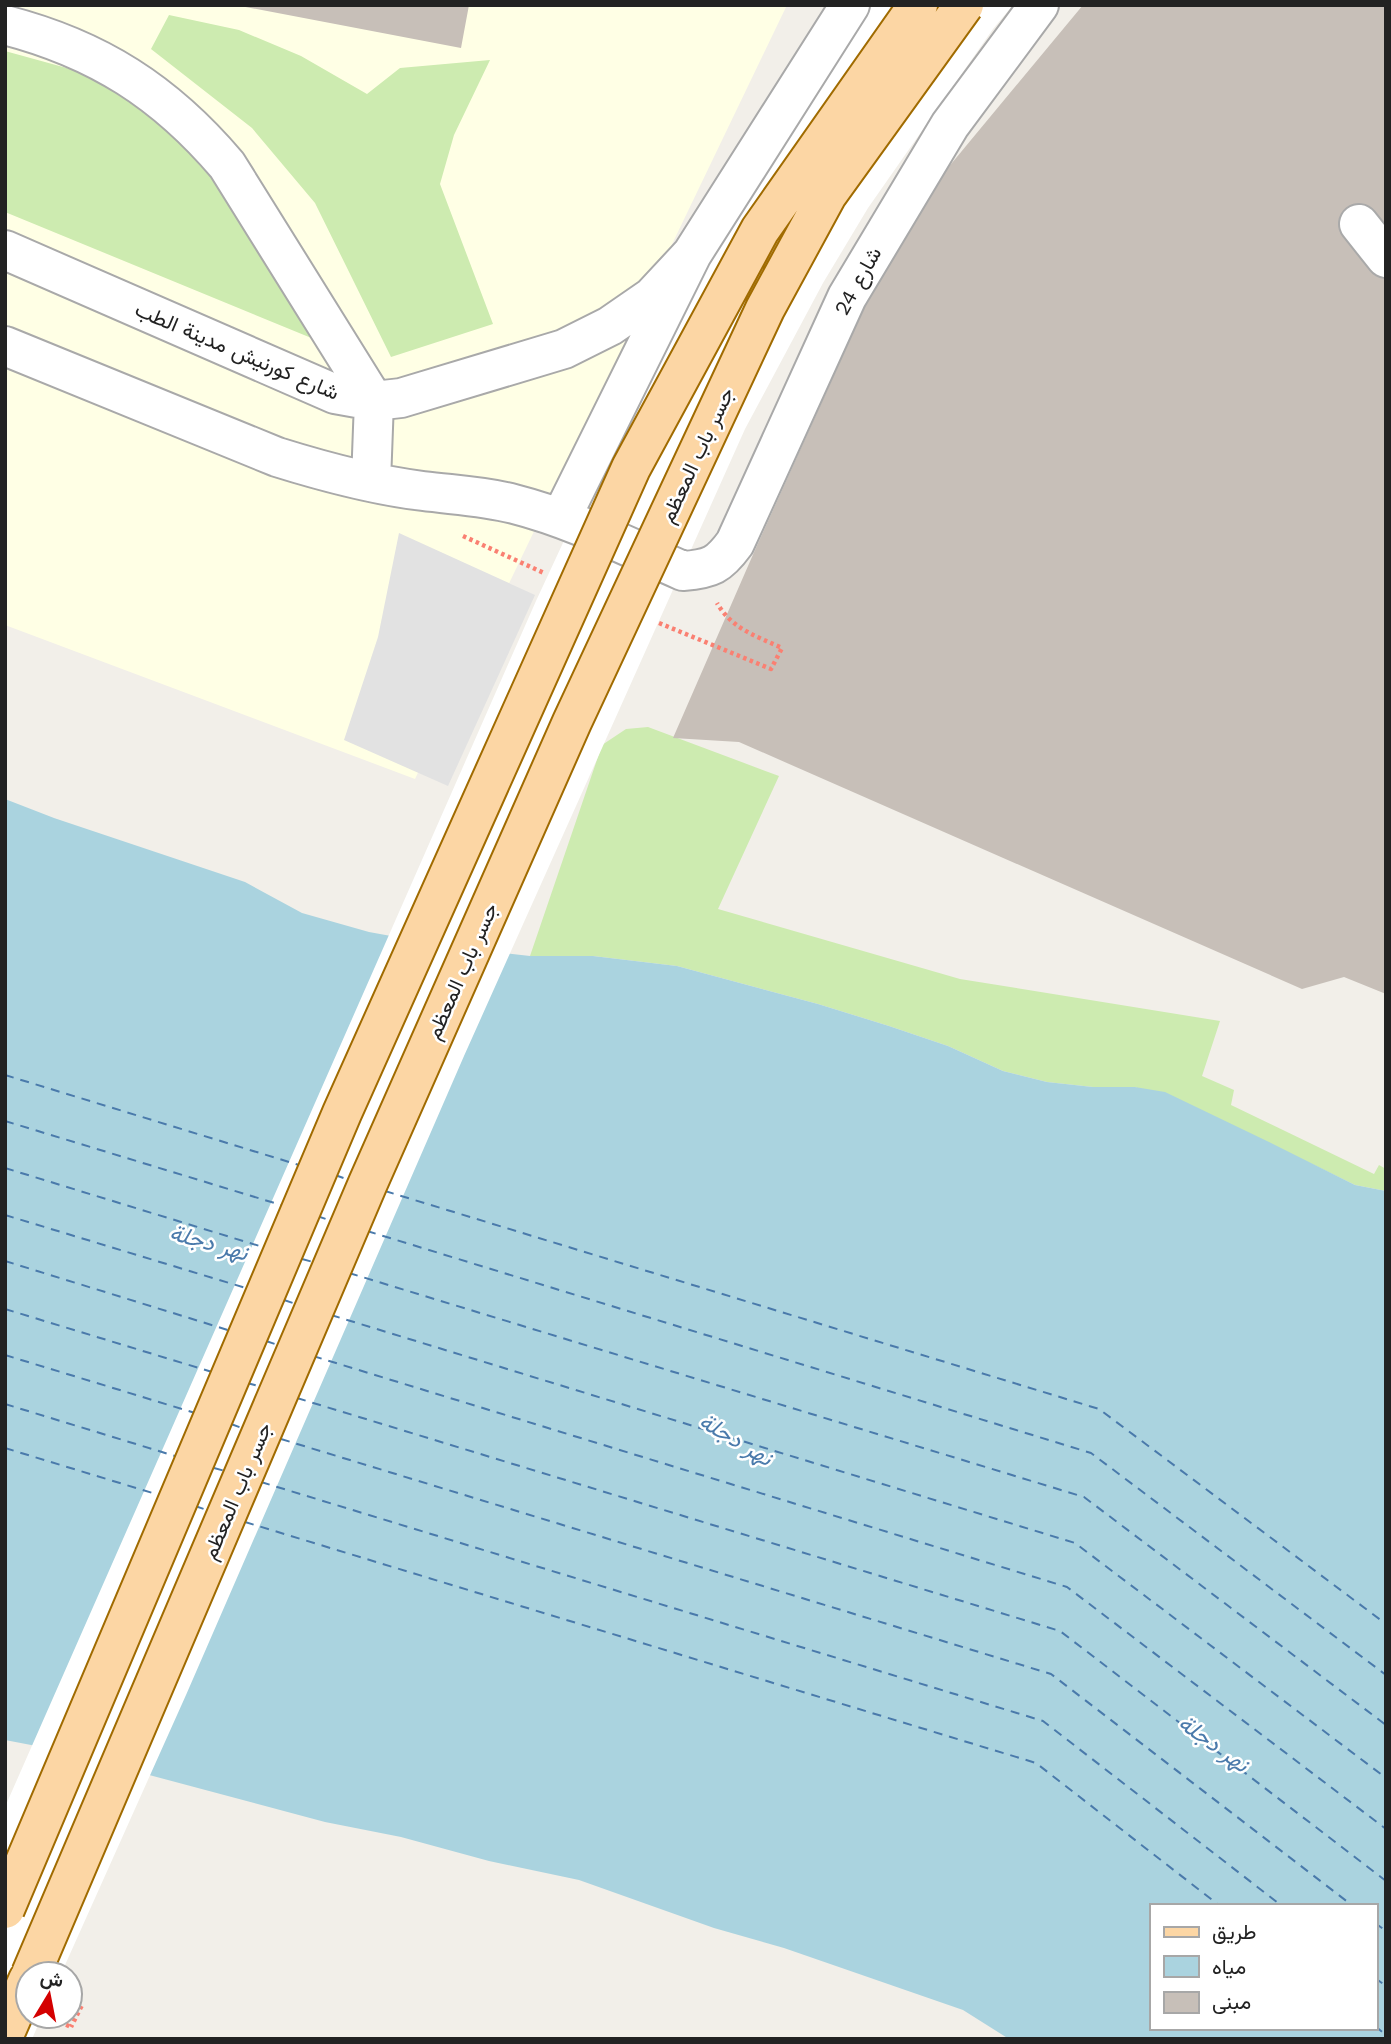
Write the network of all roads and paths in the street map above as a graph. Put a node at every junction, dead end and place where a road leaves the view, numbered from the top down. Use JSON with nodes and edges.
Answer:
{"nodes":[{"id":1,"x":850,"y":5,"type":"edge"},
{"id":2,"x":918,"y":5,"type":"edge"},
{"id":3,"x":964,"y":5,"type":"edge"},
{"id":4,"x":1039,"y":5,"type":"edge"},
{"id":5,"x":5,"y":25,"type":"edge"},
{"id":6,"x":1359,"y":224,"type":"dead end"},
{"id":7,"x":5,"y":250,"type":"edge"},
{"id":8,"x":692,"y":254,"type":"junction"},
{"id":9,"x":1386,"y":257,"type":"edge"},
{"id":10,"x":5,"y":346,"type":"edge"},
{"id":11,"x":374,"y":401,"type":"junction"},
{"id":12,"x":371,"y":482,"type":"junction"},
{"id":13,"x":561,"y":518,"type":"junction"},
{"id":14,"x":461,"y":534,"type":"dead end"},
{"id":15,"x":705,"y":570,"type":"junction"},
{"id":16,"x":578,"y":588,"type":"junction"},
{"id":17,"x":625,"y":609,"type":"junction"},
{"id":18,"x":5,"y":1909,"type":"edge"},
{"id":19,"x":37,"y":1960,"type":"edge"},
{"id":20,"x":14,"y":2012,"type":"edge"},
{"id":21,"x":5,"y":2033,"type":"edge"}],
"edges":[{"from":1,"to":8,"type":"street"},
{"from":2,"to":16,"type":"main road","bridge":true},
{"from":3,"to":17,"type":"main road","name":"جسر باب المعظم","bridge":true},
{"from":4,"to":15,"type":"street","name":"شارع 24"},
{"from":5,"to":11,"type":"street"},
{"from":6,"to":9,"type":"street"},
{"from":7,"to":11,"type":"street","name":"شارع كورنيش مدينة الطب"},
{"from":8,"to":11,"type":"street","name":"شارع كورنيش مدينة الطب"},
{"from":8,"to":13,"type":"street"},
{"from":10,"to":12,"type":"street"},
{"from":11,"to":12,"type":"street"},
{"from":12,"to":13,"type":"street"},
{"from":13,"to":15,"type":"street"},
{"from":14,"to":16,"type":"path"},
{"from":15,"to":17,"type":"path"},
{"from":16,"to":18,"type":"main road","bridge":true},
{"from":17,"to":19,"type":"main road","name":"جسر باب المعظم","bridge":true},
{"from":20,"to":21,"type":"main road"}]}
